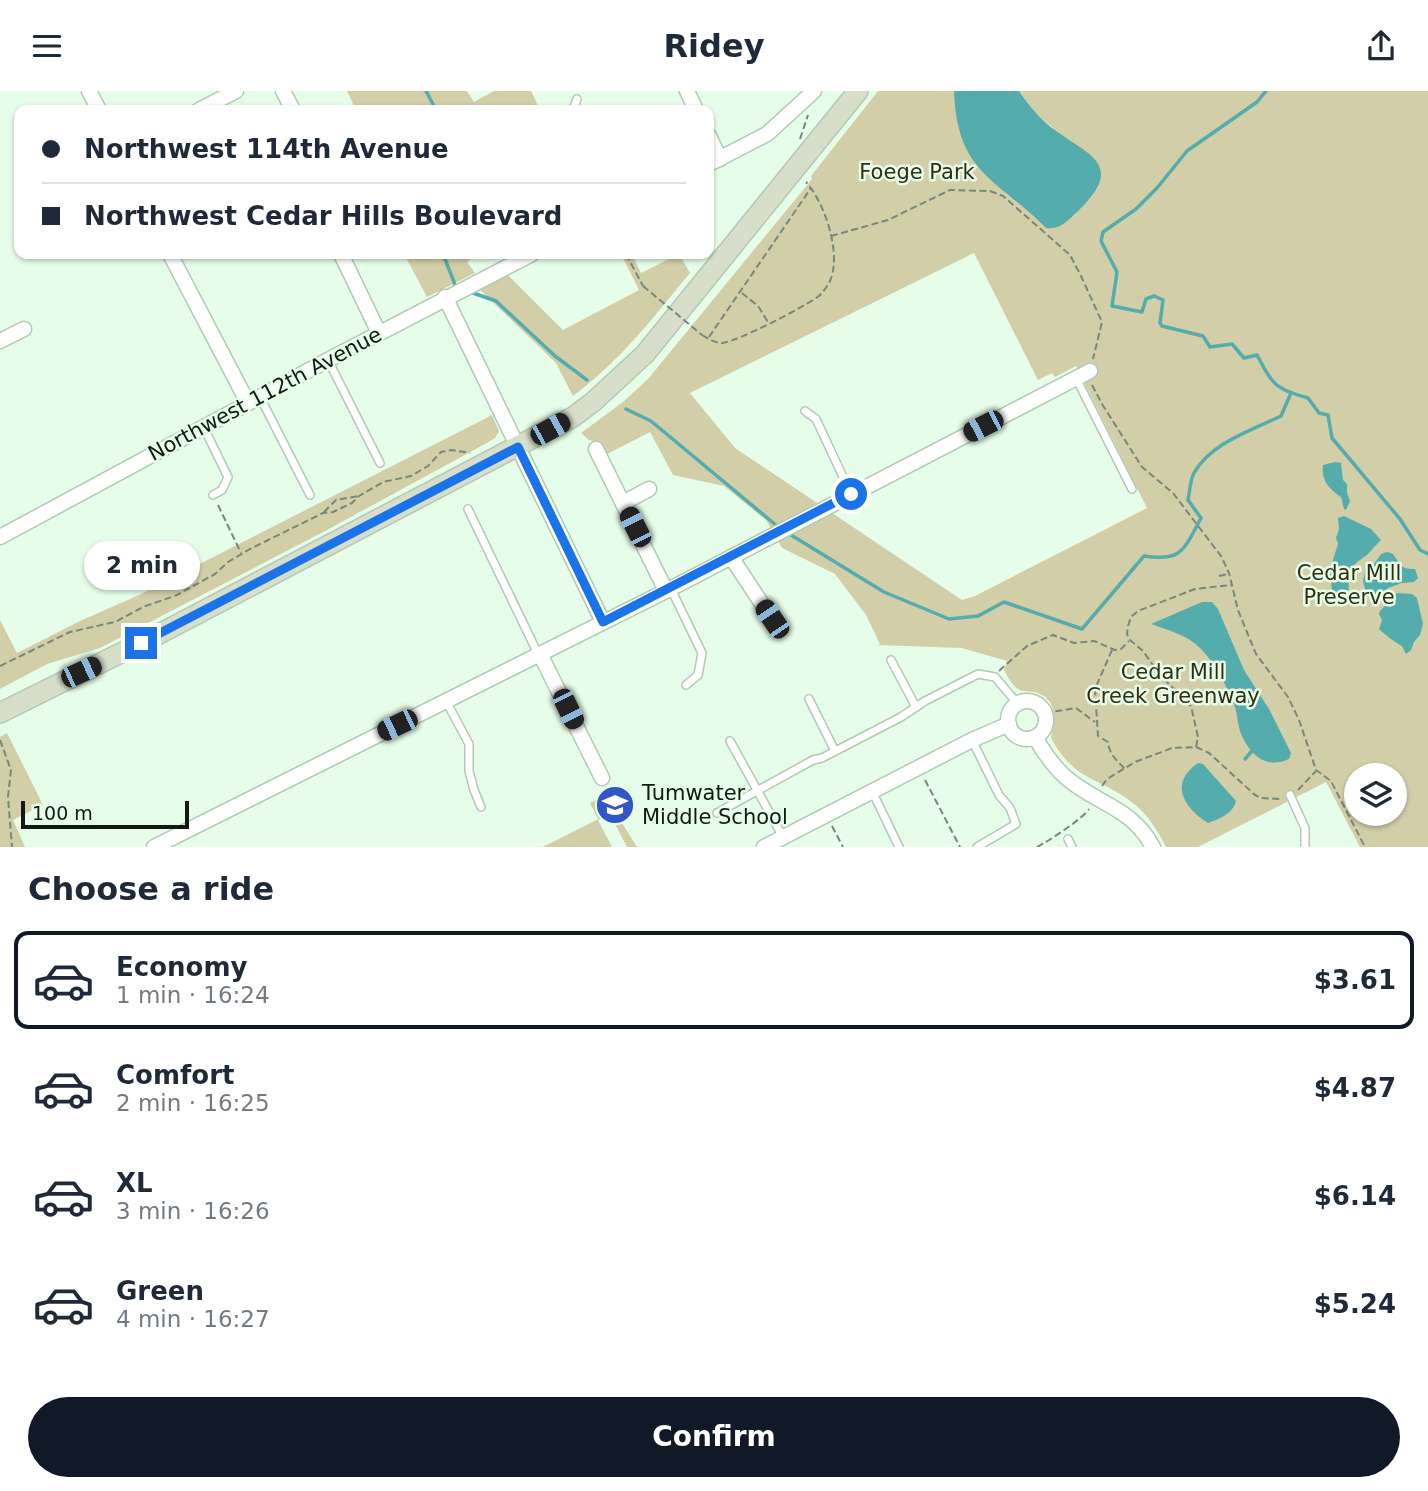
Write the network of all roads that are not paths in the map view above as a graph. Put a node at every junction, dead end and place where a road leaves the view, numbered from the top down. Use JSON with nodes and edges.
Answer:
{"nodes":[{"id":1,"x":236,"y":91,"type":"edge"},
{"id":2,"x":858,"y":91,"type":"edge"},
{"id":3,"x":811,"y":95,"type":"edge"},
{"id":4,"x":577,"y":99,"type":"dead end"},
{"id":5,"x":209,"y":105,"type":"edge"},
{"id":6,"x":575,"y":105,"type":"edge"},
{"id":7,"x":714,"y":162,"type":"edge"},
{"id":8,"x":173,"y":259,"type":"edge"},
{"id":9,"x":343,"y":259,"type":"edge"},
{"id":10,"x":522,"y":259,"type":"edge"},
{"id":11,"x":445,"y":297,"type":"junction"},
{"id":12,"x":24,"y":329,"type":"dead end"},
{"id":13,"x":379,"y":333,"type":"junction"},
{"id":14,"x":0,"y":341,"type":"edge"},
{"id":15,"x":328,"y":360,"type":"junction"},
{"id":16,"x":1090,"y":370,"type":"road end"},
{"id":17,"x":1076,"y":377,"type":"junction"},
{"id":18,"x":254,"y":399,"type":"junction"},
{"id":19,"x":805,"y":411,"type":"dead end"},
{"id":20,"x":203,"y":427,"type":"junction"},
{"id":21,"x":518,"y":447,"type":"junction"},
{"id":22,"x":596,"y":449,"type":"dead end"},
{"id":23,"x":380,"y":463,"type":"dead end"},
{"id":24,"x":649,"y":489,"type":"dead end"},
{"id":25,"x":1132,"y":489,"type":"dead end"},
{"id":26,"x":851,"y":494,"type":"junction"},
{"id":27,"x":213,"y":495,"type":"road end"},
{"id":28,"x":310,"y":495,"type":"dead end"},
{"id":29,"x":623,"y":503,"type":"junction"},
{"id":30,"x":467,"y":509,"type":"dead end"},
{"id":31,"x":0,"y":537,"type":"edge"},
{"id":32,"x":731,"y":557,"type":"junction"},
{"id":33,"x":668,"y":589,"type":"junction"},
{"id":34,"x":772,"y":619,"type":"dead end"},
{"id":35,"x":603,"y":622,"type":"junction"},
{"id":36,"x":539,"y":654,"type":"junction"},
{"id":37,"x":891,"y":660,"type":"dead end"},
{"id":38,"x":686,"y":685,"type":"dead end"},
{"id":39,"x":809,"y":699,"type":"dead end"},
{"id":40,"x":446,"y":701,"type":"junction"},
{"id":41,"x":1017,"y":703,"type":"junction"},
{"id":42,"x":916,"y":707,"type":"junction"},
{"id":43,"x":0,"y":713,"type":"edge"},
{"id":44,"x":1009,"y":724,"type":"junction"},
{"id":45,"x":1035,"y":737,"type":"junction"},
{"id":46,"x":972,"y":740,"type":"junction"},
{"id":47,"x":730,"y":741,"type":"dead end"},
{"id":48,"x":835,"y":751,"type":"junction"},
{"id":49,"x":602,"y":778,"type":"dead end"},
{"id":50,"x":759,"y":790,"type":"junction"},
{"id":51,"x":872,"y":791,"type":"junction"},
{"id":52,"x":1290,"y":795,"type":"dead end"},
{"id":53,"x":481,"y":807,"type":"dead end"},
{"id":54,"x":717,"y":813,"type":"dead end"},
{"id":55,"x":783,"y":837,"type":"junction"},
{"id":56,"x":1068,"y":839,"type":"dead end"},
{"id":57,"x":154,"y":847,"type":"edge"},
{"id":58,"x":764,"y":847,"type":"edge"},
{"id":59,"x":899,"y":847,"type":"edge"},
{"id":60,"x":977,"y":847,"type":"edge"},
{"id":61,"x":1072,"y":847,"type":"edge"},
{"id":62,"x":1153,"y":847,"type":"edge"},
{"id":63,"x":1305,"y":847,"type":"edge"}],
"edges":[{"from":1,"to":5,"type":"street"},
{"from":2,"to":21,"type":"main road"},
{"from":3,"to":7,"type":"street"},
{"from":4,"to":6,"type":"lane"},
{"from":8,"to":18,"type":"street"},
{"from":9,"to":13,"type":"street"},
{"from":10,"to":11,"type":"street","name":"Northwest 112th Avenue"},
{"from":11,"to":13,"type":"street","name":"Northwest 112th Avenue"},
{"from":11,"to":21,"type":"street"},
{"from":12,"to":14,"type":"street"},
{"from":13,"to":15,"type":"street","name":"Northwest 112th Avenue"},
{"from":15,"to":18,"type":"street","name":"Northwest 112th Avenue"},
{"from":15,"to":23,"type":"lane"},
{"from":16,"to":17,"type":"street"},
{"from":17,"to":25,"type":"lane"},
{"from":17,"to":26,"type":"street"},
{"from":18,"to":20,"type":"street","name":"Northwest 112th Avenue"},
{"from":18,"to":28,"type":"lane"},
{"from":19,"to":26,"type":"lane"},
{"from":20,"to":27,"type":"lane"},
{"from":20,"to":31,"type":"street","name":"Northwest 112th Avenue"},
{"from":21,"to":35,"type":"street"},
{"from":21,"to":43,"type":"main road"},
{"from":22,"to":29,"type":"street"},
{"from":24,"to":29,"type":"street"},
{"from":26,"to":32,"type":"street"},
{"from":29,"to":33,"type":"street"},
{"from":30,"to":36,"type":"lane"},
{"from":32,"to":33,"type":"street"},
{"from":32,"to":34,"type":"street"},
{"from":33,"to":35,"type":"street"},
{"from":33,"to":38,"type":"lane"},
{"from":35,"to":36,"type":"street"},
{"from":36,"to":40,"type":"street"},
{"from":36,"to":49,"type":"street"},
{"from":37,"to":42,"type":"lane"},
{"from":39,"to":48,"type":"lane"},
{"from":40,"to":53,"type":"lane"},
{"from":40,"to":57,"type":"street"},
{"from":41,"to":42,"type":"lane"},
{"from":41,"to":44,"type":"street"},
{"from":41,"to":45,"type":"street"},
{"from":42,"to":48,"type":"lane"},
{"from":44,"to":45,"type":"street"},
{"from":44,"to":46,"type":"street"},
{"from":45,"to":62,"type":"street"},
{"from":46,"to":51,"type":"street"},
{"from":46,"to":60,"type":"lane"},
{"from":47,"to":50,"type":"lane"},
{"from":48,"to":50,"type":"lane"},
{"from":50,"to":54,"type":"lane"},
{"from":50,"to":55,"type":"lane"},
{"from":51,"to":55,"type":"street"},
{"from":51,"to":59,"type":"lane"},
{"from":52,"to":63,"type":"lane"},
{"from":55,"to":58,"type":"street"},
{"from":56,"to":61,"type":"lane"}]}
